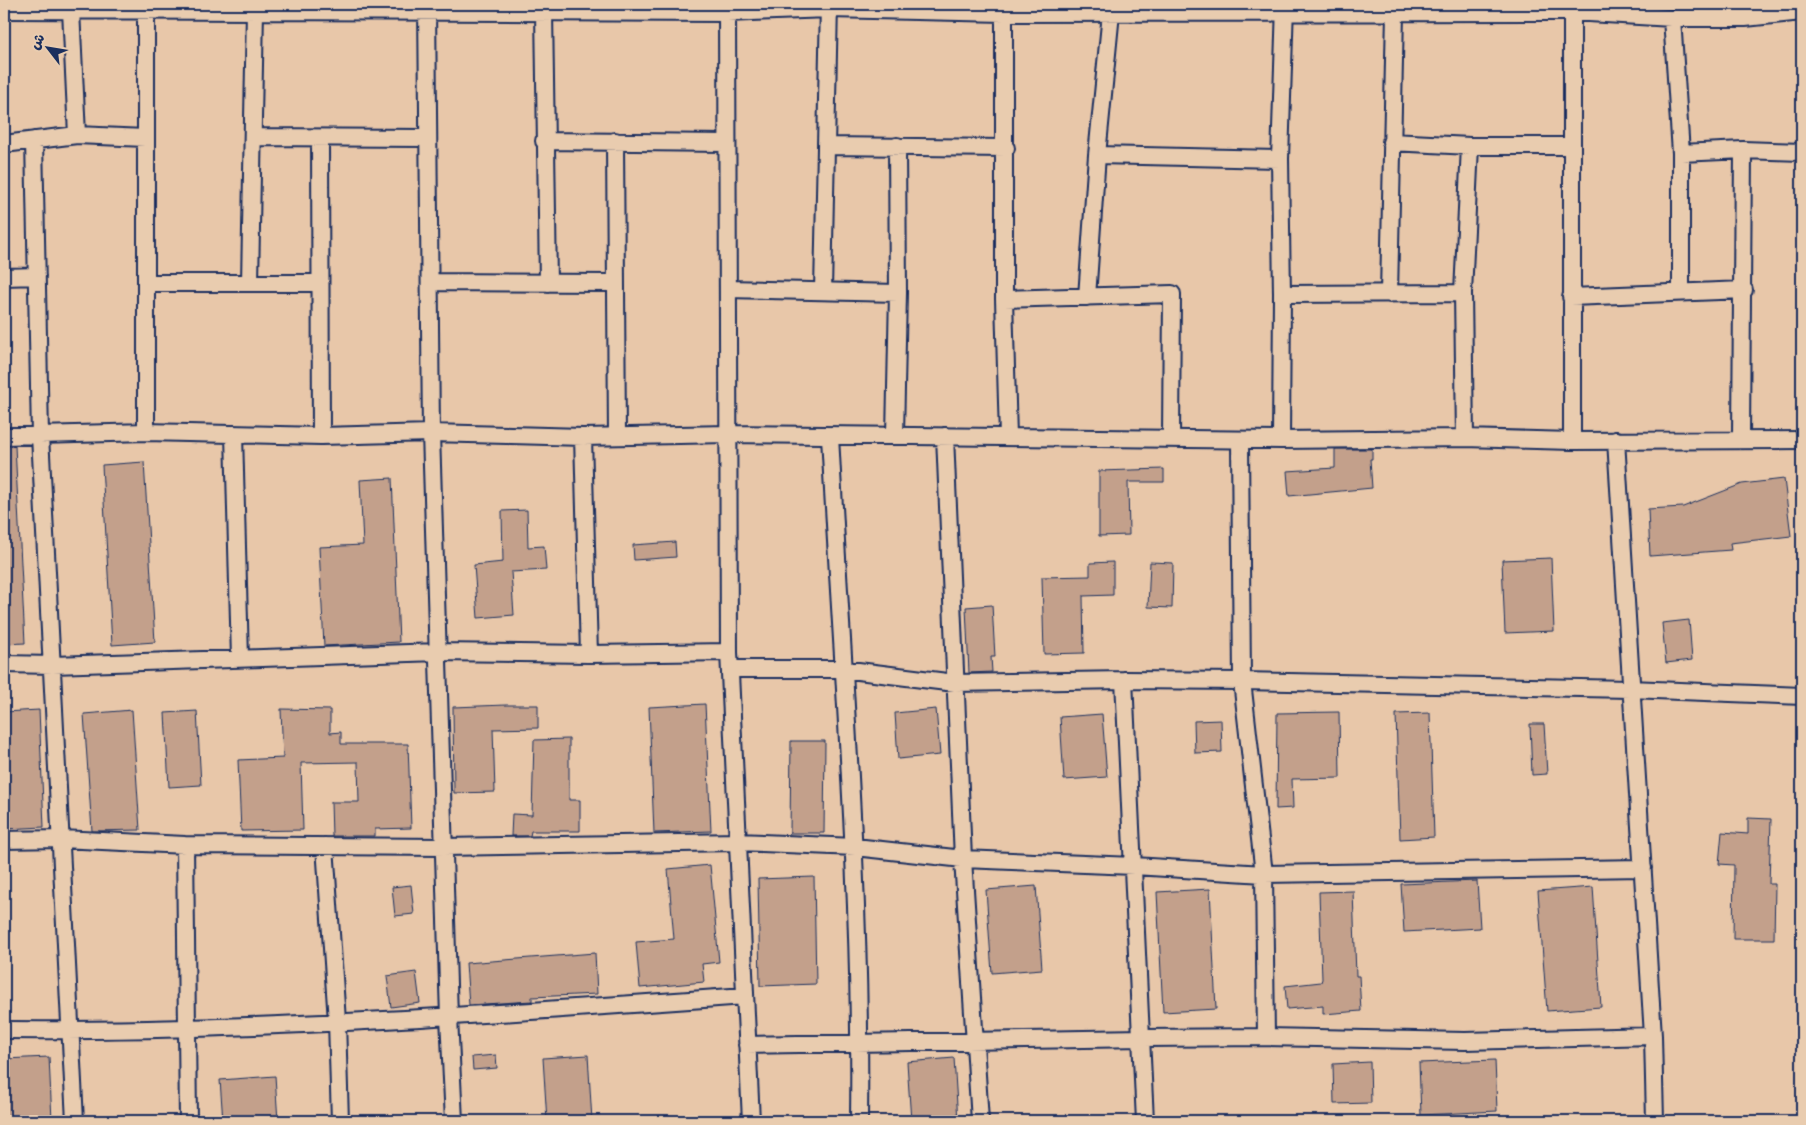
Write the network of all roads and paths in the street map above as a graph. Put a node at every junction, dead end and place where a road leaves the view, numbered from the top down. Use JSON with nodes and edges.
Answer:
{"nodes":[{"id":1,"x":40,"y":6,"type":"edge"},
{"id":2,"x":829,"y":6,"type":"edge"},
{"id":3,"x":146,"y":7,"type":"edge"},
{"id":4,"x":427,"y":7,"type":"edge"},
{"id":5,"x":620,"y":8,"type":"edge"},
{"id":6,"x":727,"y":8,"type":"edge"},
{"id":7,"x":1466,"y":8,"type":"edge"},
{"id":8,"x":1572,"y":8,"type":"edge"},
{"id":9,"x":1004,"y":9,"type":"edge"},
{"id":10,"x":1183,"y":9,"type":"edge"},
{"id":11,"x":1285,"y":9,"type":"edge"},
{"id":12,"x":4,"y":10,"type":"edge"},
{"id":13,"x":71,"y":10,"type":"junction"},
{"id":14,"x":255,"y":10,"type":"junction"},
{"id":15,"x":544,"y":11,"type":"junction"},
{"id":16,"x":1745,"y":11,"type":"edge"},
{"id":17,"x":1802,"y":12,"type":"edge"},
{"id":18,"x":1111,"y":13,"type":"junction"},
{"id":19,"x":1395,"y":13,"type":"junction"},
{"id":20,"x":1672,"y":18,"type":"junction"},
{"id":21,"x":77,"y":135,"type":"junction"},
{"id":22,"x":253,"y":137,"type":"junction"},
{"id":23,"x":145,"y":138,"type":"junction"},
{"id":24,"x":427,"y":138,"type":"junction"},
{"id":25,"x":320,"y":139,"type":"junction"},
{"id":26,"x":34,"y":140,"type":"junction"},
{"id":27,"x":544,"y":141,"type":"junction"},
{"id":28,"x":615,"y":141,"type":"junction"},
{"id":29,"x":1391,"y":142,"type":"junction"},
{"id":30,"x":725,"y":143,"type":"junction"},
{"id":31,"x":4,"y":144,"type":"edge"},
{"id":32,"x":827,"y":146,"type":"junction"},
{"id":33,"x":897,"y":146,"type":"junction"},
{"id":34,"x":1470,"y":146,"type":"junction"},
{"id":35,"x":1571,"y":146,"type":"junction"},
{"id":36,"x":1006,"y":148,"type":"junction"},
{"id":37,"x":1744,"y":150,"type":"junction"},
{"id":38,"x":1802,"y":152,"type":"edge"},
{"id":39,"x":1681,"y":153,"type":"junction"},
{"id":40,"x":1097,"y":155,"type":"junction"},
{"id":41,"x":1280,"y":159,"type":"junction"},
{"id":42,"x":37,"y":276,"type":"junction"},
{"id":43,"x":4,"y":277,"type":"edge"},
{"id":44,"x":430,"y":282,"type":"junction"},
{"id":45,"x":147,"y":283,"type":"junction"},
{"id":46,"x":250,"y":283,"type":"junction"},
{"id":47,"x":320,"y":283,"type":"junction"},
{"id":48,"x":548,"y":283,"type":"junction"},
{"id":49,"x":615,"y":283,"type":"junction"},
{"id":50,"x":728,"y":289,"type":"junction"},
{"id":51,"x":1744,"y":290,"type":"junction"},
{"id":52,"x":824,"y":291,"type":"junction"},
{"id":53,"x":1682,"y":291,"type":"junction"},
{"id":54,"x":898,"y":293,"type":"junction"},
{"id":55,"x":1282,"y":294,"type":"junction"},
{"id":56,"x":1389,"y":294,"type":"junction"},
{"id":57,"x":1463,"y":294,"type":"junction"},
{"id":58,"x":1087,"y":297,"type":"junction"},
{"id":59,"x":1571,"y":297,"type":"junction"},
{"id":60,"x":1004,"y":300,"type":"junction"},
{"id":61,"x":146,"y":432,"type":"junction"},
{"id":62,"x":431,"y":433,"type":"junction"},
{"id":63,"x":234,"y":434,"type":"junction"},
{"id":64,"x":727,"y":434,"type":"junction"},
{"id":65,"x":40,"y":435,"type":"junction"},
{"id":66,"x":895,"y":435,"type":"junction"},
{"id":67,"x":4,"y":436,"type":"edge"},
{"id":68,"x":321,"y":436,"type":"junction"},
{"id":69,"x":583,"y":436,"type":"junction"},
{"id":70,"x":617,"y":436,"type":"junction"},
{"id":71,"x":830,"y":436,"type":"junction"},
{"id":72,"x":945,"y":436,"type":"junction"},
{"id":73,"x":1008,"y":437,"type":"junction"},
{"id":74,"x":1465,"y":438,"type":"junction"},
{"id":75,"x":1171,"y":439,"type":"junction"},
{"id":76,"x":1740,"y":439,"type":"junction"},
{"id":77,"x":1240,"y":440,"type":"junction"},
{"id":78,"x":1281,"y":440,"type":"junction"},
{"id":79,"x":1616,"y":440,"type":"junction"},
{"id":80,"x":1802,"y":440,"type":"edge"},
{"id":81,"x":1572,"y":441,"type":"junction"},
{"id":82,"x":438,"y":652,"type":"junction"},
{"id":83,"x":729,"y":652,"type":"junction"},
{"id":84,"x":589,"y":654,"type":"junction"},
{"id":85,"x":240,"y":659,"type":"junction"},
{"id":86,"x":4,"y":664,"type":"edge"},
{"id":87,"x":53,"y":666,"type":"junction"},
{"id":88,"x":730,"y":669,"type":"junction"},
{"id":89,"x":842,"y":669,"type":"junction"},
{"id":90,"x":1124,"y":680,"type":"junction"},
{"id":91,"x":1242,"y":681,"type":"junction"},
{"id":92,"x":955,"y":683,"type":"junction"},
{"id":93,"x":1630,"y":689,"type":"junction"},
{"id":94,"x":1802,"y":696,"type":"edge"},
{"id":95,"x":61,"y":839,"type":"junction"},
{"id":96,"x":4,"y":840,"type":"edge"},
{"id":97,"x":738,"y":842,"type":"junction"},
{"id":98,"x":185,"y":845,"type":"junction"},
{"id":99,"x":325,"y":846,"type":"junction"},
{"id":100,"x":444,"y":847,"type":"junction"},
{"id":101,"x":854,"y":847,"type":"junction"},
{"id":102,"x":963,"y":860,"type":"junction"},
{"id":103,"x":1134,"y":866,"type":"junction"},
{"id":104,"x":1643,"y":868,"type":"junction"},
{"id":105,"x":1264,"y":874,"type":"junction"},
{"id":106,"x":745,"y":996,"type":"junction"},
{"id":107,"x":449,"y":1017,"type":"junction"},
{"id":108,"x":337,"y":1021,"type":"junction"},
{"id":109,"x":186,"y":1029,"type":"junction"},
{"id":110,"x":4,"y":1030,"type":"edge"},
{"id":111,"x":72,"y":1030,"type":"junction"},
{"id":112,"x":1653,"y":1036,"type":"junction"},
{"id":113,"x":1266,"y":1037,"type":"junction"},
{"id":114,"x":1143,"y":1038,"type":"junction"},
{"id":115,"x":975,"y":1040,"type":"junction"},
{"id":116,"x":860,"y":1043,"type":"junction"},
{"id":117,"x":747,"y":1045,"type":"junction"},
{"id":118,"x":76,"y":1121,"type":"edge"},
{"id":119,"x":188,"y":1121,"type":"edge"},
{"id":120,"x":340,"y":1121,"type":"edge"},
{"id":121,"x":454,"y":1121,"type":"edge"},
{"id":122,"x":751,"y":1121,"type":"edge"},
{"id":123,"x":859,"y":1121,"type":"edge"},
{"id":124,"x":980,"y":1121,"type":"edge"},
{"id":125,"x":1145,"y":1121,"type":"edge"},
{"id":126,"x":1655,"y":1121,"type":"edge"}],
"edges":[{"from":1,"to":12,"type":"street"},
{"from":1,"to":13,"type":"street"},
{"from":2,"to":6,"type":"street"},
{"from":2,"to":9,"type":"street"},
{"from":2,"to":32,"type":"street"},
{"from":3,"to":13,"type":"street"},
{"from":3,"to":14,"type":"street"},
{"from":3,"to":23,"type":"street"},
{"from":4,"to":14,"type":"street"},
{"from":4,"to":15,"type":"street"},
{"from":4,"to":24,"type":"street"},
{"from":5,"to":6,"type":"street"},
{"from":5,"to":15,"type":"street"},
{"from":6,"to":30,"type":"street"},
{"from":7,"to":8,"type":"street"},
{"from":7,"to":19,"type":"street"},
{"from":8,"to":20,"type":"street"},
{"from":8,"to":35,"type":"street"},
{"from":9,"to":18,"type":"street"},
{"from":9,"to":36,"type":"street"},
{"from":10,"to":11,"type":"street"},
{"from":10,"to":18,"type":"street"},
{"from":11,"to":19,"type":"street"},
{"from":11,"to":41,"type":"street"},
{"from":13,"to":21,"type":"street"},
{"from":14,"to":22,"type":"street"},
{"from":15,"to":27,"type":"street"},
{"from":16,"to":17,"type":"street"},
{"from":16,"to":20,"type":"street"},
{"from":18,"to":40,"type":"street"},
{"from":19,"to":29,"type":"street"},
{"from":20,"to":39,"type":"street"},
{"from":21,"to":23,"type":"street"},
{"from":21,"to":26,"type":"street"},
{"from":22,"to":25,"type":"street"},
{"from":22,"to":46,"type":"street"},
{"from":23,"to":45,"type":"street"},
{"from":24,"to":25,"type":"street"},
{"from":24,"to":44,"type":"street"},
{"from":25,"to":47,"type":"street"},
{"from":26,"to":31,"type":"street"},
{"from":26,"to":42,"type":"street"},
{"from":27,"to":28,"type":"street"},
{"from":27,"to":48,"type":"street"},
{"from":28,"to":30,"type":"street"},
{"from":28,"to":49,"type":"street"},
{"from":29,"to":34,"type":"street"},
{"from":29,"to":56,"type":"street"},
{"from":30,"to":50,"type":"street"},
{"from":32,"to":33,"type":"street"},
{"from":32,"to":52,"type":"street"},
{"from":33,"to":36,"type":"street"},
{"from":33,"to":54,"type":"street"},
{"from":34,"to":35,"type":"street"},
{"from":34,"to":57,"type":"street"},
{"from":35,"to":59,"type":"street"},
{"from":36,"to":60,"type":"street"},
{"from":37,"to":38,"type":"street"},
{"from":37,"to":39,"type":"street"},
{"from":37,"to":51,"type":"street"},
{"from":39,"to":53,"type":"street"},
{"from":40,"to":41,"type":"street"},
{"from":40,"to":58,"type":"street"},
{"from":41,"to":55,"type":"street"},
{"from":42,"to":43,"type":"street"},
{"from":42,"to":65,"type":"street"},
{"from":44,"to":48,"type":"street"},
{"from":44,"to":62,"type":"street"},
{"from":45,"to":46,"type":"street"},
{"from":45,"to":61,"type":"street"},
{"from":46,"to":47,"type":"street"},
{"from":47,"to":68,"type":"street"},
{"from":48,"to":49,"type":"street"},
{"from":49,"to":70,"type":"street"},
{"from":50,"to":52,"type":"street"},
{"from":50,"to":64,"type":"street"},
{"from":51,"to":53,"type":"street"},
{"from":51,"to":76,"type":"street"},
{"from":52,"to":54,"type":"street"},
{"from":53,"to":59,"type":"street"},
{"from":54,"to":66,"type":"street"},
{"from":55,"to":56,"type":"street"},
{"from":55,"to":78,"type":"street"},
{"from":56,"to":57,"type":"street"},
{"from":57,"to":74,"type":"street"},
{"from":58,"to":60,"type":"street"},
{"from":58,"to":75,"type":"street"},
{"from":59,"to":81,"type":"street"},
{"from":60,"to":73,"type":"street"},
{"from":61,"to":63,"type":"street"},
{"from":61,"to":65,"type":"street"},
{"from":62,"to":68,"type":"street"},
{"from":62,"to":69,"type":"street"},
{"from":62,"to":82,"type":"street"},
{"from":63,"to":68,"type":"street"},
{"from":63,"to":85,"type":"street"},
{"from":64,"to":70,"type":"street"},
{"from":64,"to":71,"type":"street"},
{"from":64,"to":83,"type":"street"},
{"from":65,"to":67,"type":"street"},
{"from":65,"to":87,"type":"street"},
{"from":66,"to":71,"type":"street"},
{"from":66,"to":72,"type":"street"},
{"from":69,"to":70,"type":"street"},
{"from":69,"to":84,"type":"street"},
{"from":71,"to":89,"type":"street"},
{"from":72,"to":73,"type":"street"},
{"from":72,"to":92,"type":"street"},
{"from":73,"to":75,"type":"street"},
{"from":74,"to":78,"type":"street"},
{"from":74,"to":81,"type":"street"},
{"from":75,"to":77,"type":"street"},
{"from":76,"to":79,"type":"street"},
{"from":76,"to":80,"type":"street"},
{"from":77,"to":78,"type":"street"},
{"from":77,"to":91,"type":"street"},
{"from":79,"to":81,"type":"street"},
{"from":79,"to":93,"type":"street"},
{"from":82,"to":84,"type":"street"},
{"from":82,"to":85,"type":"street"},
{"from":82,"to":100,"type":"street"},
{"from":83,"to":84,"type":"street"},
{"from":83,"to":88,"type":"street"},
{"from":85,"to":87,"type":"street"},
{"from":86,"to":87,"type":"street"},
{"from":87,"to":95,"type":"street"},
{"from":88,"to":89,"type":"street"},
{"from":88,"to":97,"type":"street"},
{"from":89,"to":92,"type":"street"},
{"from":89,"to":101,"type":"street"},
{"from":90,"to":91,"type":"street"},
{"from":90,"to":92,"type":"street"},
{"from":90,"to":103,"type":"street"},
{"from":91,"to":93,"type":"street"},
{"from":91,"to":105,"type":"street"},
{"from":92,"to":102,"type":"street"},
{"from":93,"to":94,"type":"street"},
{"from":93,"to":104,"type":"street"},
{"from":95,"to":96,"type":"street"},
{"from":95,"to":98,"type":"street"},
{"from":95,"to":111,"type":"street"},
{"from":97,"to":100,"type":"street"},
{"from":97,"to":101,"type":"street"},
{"from":97,"to":106,"type":"street"},
{"from":98,"to":99,"type":"street"},
{"from":98,"to":109,"type":"street"},
{"from":99,"to":100,"type":"street"},
{"from":99,"to":108,"type":"street"},
{"from":100,"to":107,"type":"street"},
{"from":101,"to":102,"type":"street"},
{"from":101,"to":116,"type":"street"},
{"from":102,"to":103,"type":"street"},
{"from":102,"to":115,"type":"street"},
{"from":103,"to":105,"type":"street"},
{"from":103,"to":114,"type":"street"},
{"from":104,"to":105,"type":"street"},
{"from":104,"to":112,"type":"street"},
{"from":105,"to":113,"type":"street"},
{"from":106,"to":107,"type":"street"},
{"from":106,"to":117,"type":"street"},
{"from":107,"to":108,"type":"street"},
{"from":107,"to":121,"type":"street"},
{"from":108,"to":109,"type":"street"},
{"from":108,"to":120,"type":"street"},
{"from":109,"to":111,"type":"street"},
{"from":109,"to":119,"type":"street"},
{"from":110,"to":111,"type":"street"},
{"from":111,"to":118,"type":"street"},
{"from":112,"to":113,"type":"street"},
{"from":112,"to":126,"type":"street"},
{"from":113,"to":114,"type":"street"},
{"from":114,"to":115,"type":"street"},
{"from":114,"to":125,"type":"street"},
{"from":115,"to":116,"type":"street"},
{"from":115,"to":124,"type":"street"},
{"from":116,"to":117,"type":"street"},
{"from":116,"to":123,"type":"street"},
{"from":117,"to":122,"type":"street"}]}
